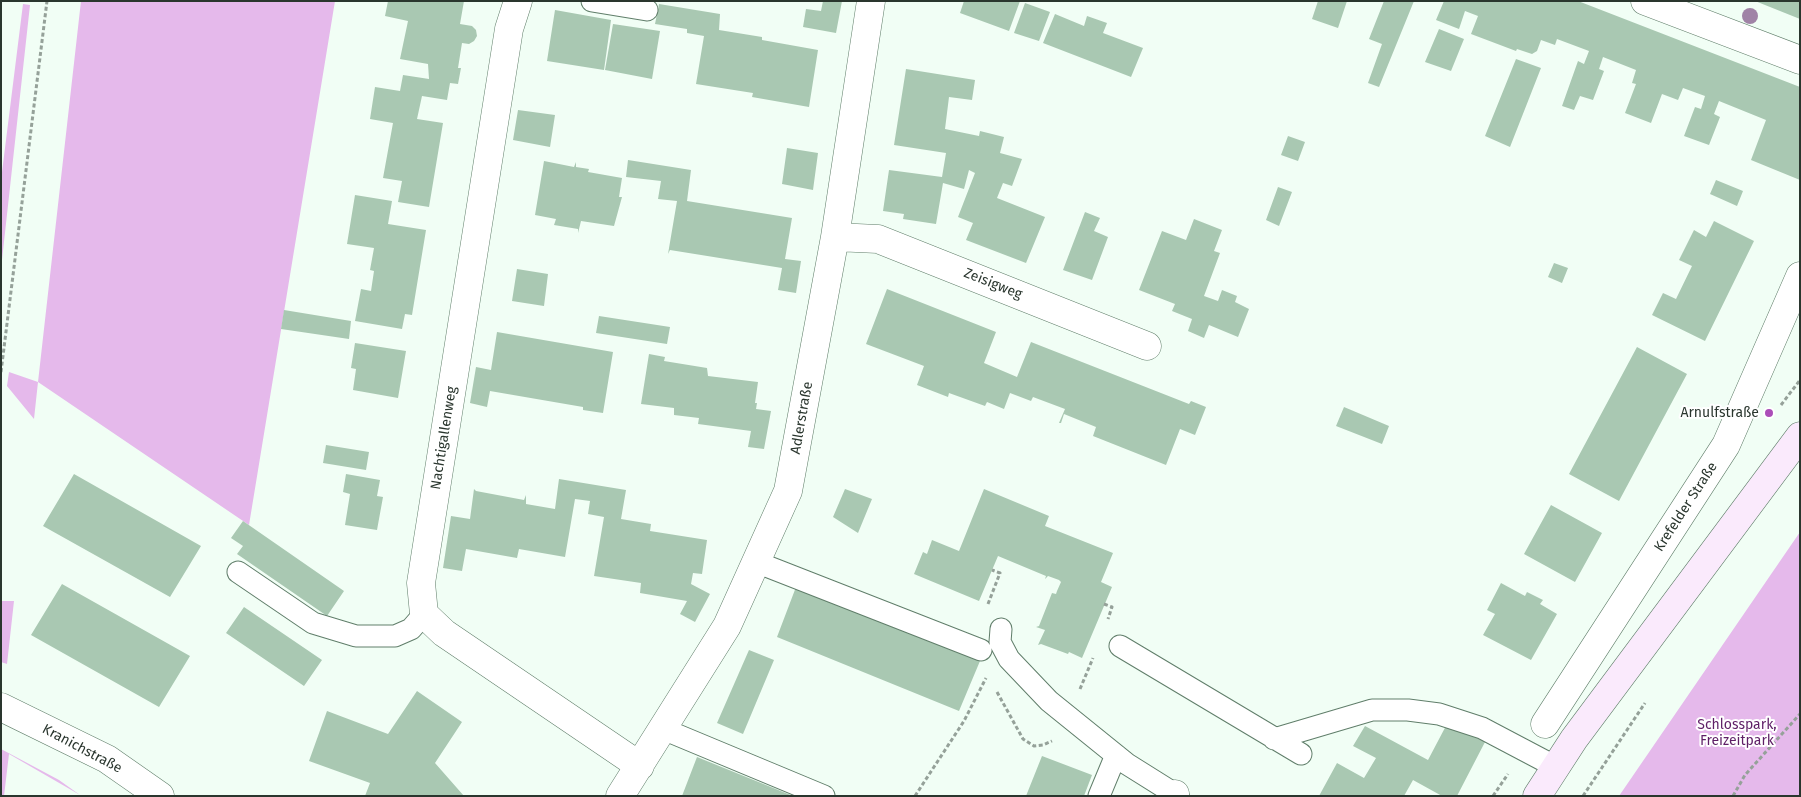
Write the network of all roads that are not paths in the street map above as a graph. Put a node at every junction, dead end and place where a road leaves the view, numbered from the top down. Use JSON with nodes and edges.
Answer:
{"nodes":[{"id":1,"x":518,"y":1,"type":"edge"},
{"id":2,"x":592,"y":1,"type":"edge"},
{"id":3,"x":871,"y":1,"type":"edge"},
{"id":4,"x":1645,"y":1,"type":"edge"},
{"id":5,"x":647,"y":10,"type":"dead end"},
{"id":6,"x":1800,"y":60,"type":"edge"},
{"id":7,"x":835,"y":237,"type":"junction"},
{"id":8,"x":1800,"y":276,"type":"edge"},
{"id":9,"x":1148,"y":346,"type":"dead end"},
{"id":10,"x":1800,"y":436,"type":"edge"},
{"id":11,"x":756,"y":562,"type":"junction"},
{"id":12,"x":238,"y":572,"type":"dead end"},
{"id":13,"x":424,"y":614,"type":"junction"},
{"id":14,"x":1001,"y":628,"type":"dead end"},
{"id":15,"x":1120,"y":646,"type":"dead end"},
{"id":16,"x":981,"y":650,"type":"dead end"},
{"id":17,"x":1,"y":707,"type":"edge"},
{"id":18,"x":1545,"y":724,"type":"dead end"},
{"id":19,"x":663,"y":728,"type":"junction"},
{"id":20,"x":1274,"y":738,"type":"junction"},
{"id":21,"x":1301,"y":754,"type":"dead end"},
{"id":22,"x":1116,"y":755,"type":"junction"},
{"id":23,"x":640,"y":766,"type":"junction"},
{"id":24,"x":1556,"y":767,"type":"junction"},
{"id":25,"x":1176,"y":795,"type":"edge"},
{"id":26,"x":160,"y":796,"type":"edge"},
{"id":27,"x":620,"y":796,"type":"edge"},
{"id":28,"x":824,"y":796,"type":"edge"},
{"id":29,"x":1099,"y":796,"type":"edge"},
{"id":30,"x":1537,"y":796,"type":"edge"}],
"edges":[{"from":1,"to":13,"type":"street","name":"Nachtigallenweg"},
{"from":2,"to":5,"type":"lane"},
{"from":3,"to":7,"type":"street","name":"Adlerstraße"},
{"from":4,"to":6,"type":"street"},
{"from":7,"to":9,"type":"street","name":"Zeisigweg"},
{"from":7,"to":11,"type":"street","name":"Adlerstraße"},
{"from":8,"to":18,"type":"street","name":"Krefelder Straße"},
{"from":10,"to":24,"type":"main road"},
{"from":11,"to":16,"type":"lane"},
{"from":11,"to":19,"type":"street","name":"Adlerstraße"},
{"from":12,"to":13,"type":"lane"},
{"from":13,"to":23,"type":"street"},
{"from":14,"to":22,"type":"lane"},
{"from":15,"to":20,"type":"lane"},
{"from":17,"to":26,"type":"street","name":"Kranichstraße"},
{"from":19,"to":23,"type":"street","name":"Adlerstraße"},
{"from":19,"to":28,"type":"lane"},
{"from":20,"to":21,"type":"lane"},
{"from":20,"to":24,"type":"lane"},
{"from":22,"to":25,"type":"lane"},
{"from":22,"to":29,"type":"lane"},
{"from":23,"to":27,"type":"street","name":"Adlerstraße"},
{"from":24,"to":30,"type":"main road"}]}
